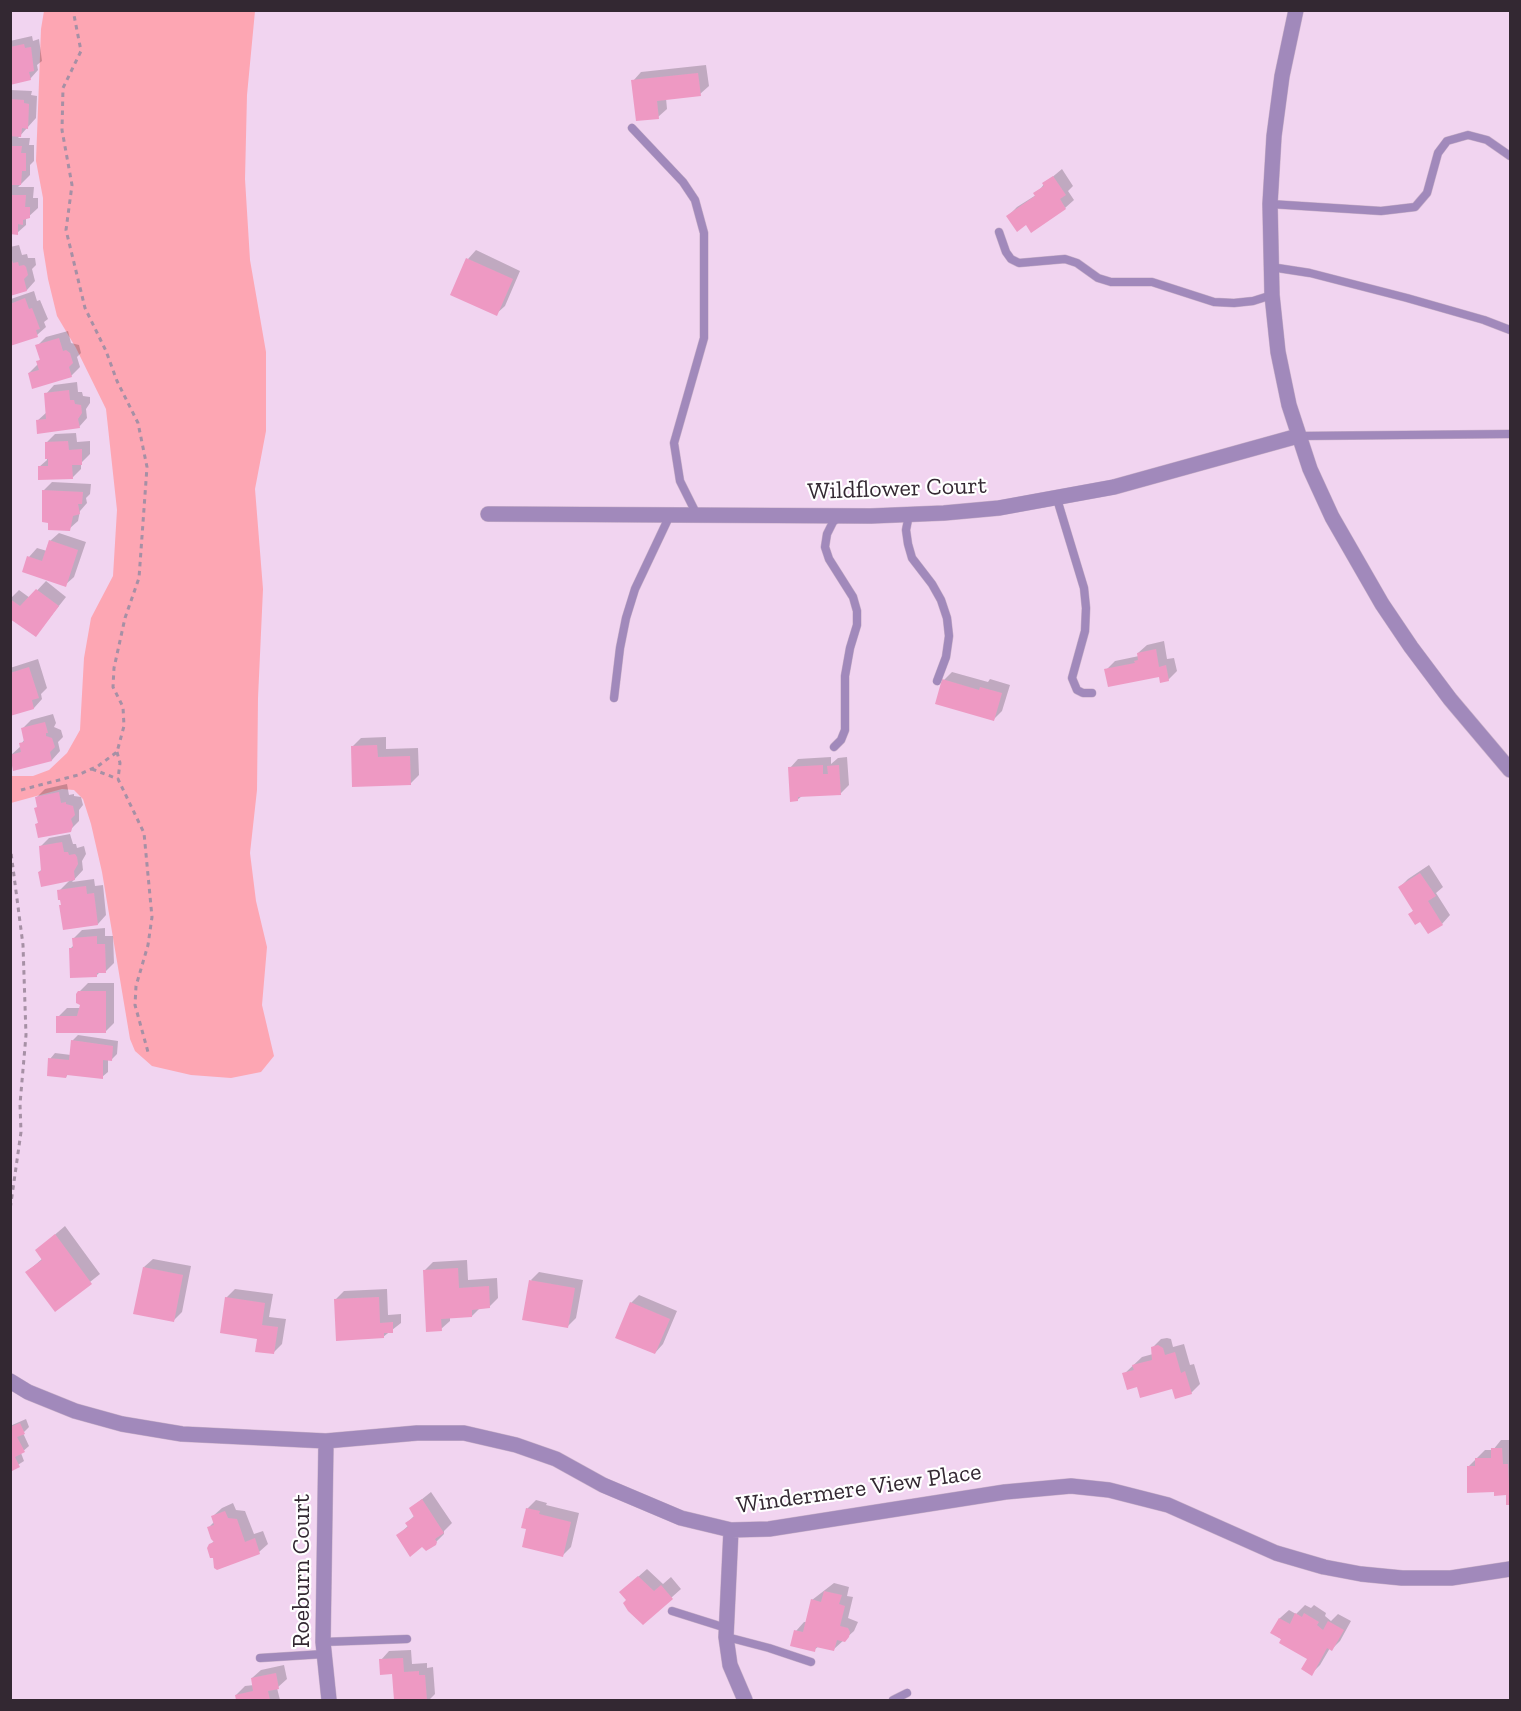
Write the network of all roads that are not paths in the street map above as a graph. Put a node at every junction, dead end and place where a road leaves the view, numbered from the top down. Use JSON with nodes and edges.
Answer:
{"nodes":[{"id":1,"x":1296,"y":10,"type":"edge"},
{"id":2,"x":632,"y":128,"type":"dead end"},
{"id":3,"x":1510,"y":156,"type":"edge"},
{"id":4,"x":1270,"y":204,"type":"junction"},
{"id":5,"x":999,"y":232,"type":"dead end"},
{"id":6,"x":1271,"y":267,"type":"junction"},
{"id":7,"x":1272,"y":295,"type":"junction"},
{"id":8,"x":1510,"y":330,"type":"edge"},
{"id":9,"x":1510,"y":435,"type":"edge"},
{"id":10,"x":1298,"y":436,"type":"junction"},
{"id":11,"x":1057,"y":499,"type":"junction"},
{"id":12,"x":488,"y":514,"type":"dead end"},
{"id":13,"x":670,"y":515,"type":"junction"},
{"id":14,"x":698,"y":515,"type":"junction"},
{"id":15,"x":842,"y":515,"type":"junction"},
{"id":16,"x":909,"y":515,"type":"junction"},
{"id":17,"x":937,"y":681,"type":"dead end"},
{"id":18,"x":1092,"y":693,"type":"dead end"},
{"id":19,"x":614,"y":699,"type":"dead end"},
{"id":20,"x":834,"y":747,"type":"dead end"},
{"id":21,"x":1510,"y":770,"type":"edge"},
{"id":22,"x":10,"y":1381,"type":"edge"},
{"id":23,"x":326,"y":1441,"type":"junction"},
{"id":24,"x":731,"y":1530,"type":"junction"},
{"id":25,"x":1510,"y":1569,"type":"edge"},
{"id":26,"x":672,"y":1611,"type":"dead end"},
{"id":27,"x":726,"y":1633,"type":"junction"},
{"id":28,"x":406,"y":1639,"type":"dead end"},
{"id":29,"x":323,"y":1648,"type":"junction"},
{"id":30,"x":260,"y":1658,"type":"dead end"},
{"id":31,"x":811,"y":1662,"type":"dead end"},
{"id":32,"x":907,"y":1693,"type":"dead end"},
{"id":33,"x":329,"y":1701,"type":"edge"},
{"id":34,"x":745,"y":1701,"type":"edge"},
{"id":35,"x":893,"y":1701,"type":"edge"}],
"edges":[{"from":1,"to":4,"type":"street"},
{"from":2,"to":14,"type":"lane"},
{"from":3,"to":4,"type":"lane"},
{"from":4,"to":6,"type":"street"},
{"from":5,"to":7,"type":"lane"},
{"from":6,"to":7,"type":"street"},
{"from":6,"to":8,"type":"lane"},
{"from":7,"to":10,"type":"street"},
{"from":9,"to":10,"type":"lane"},
{"from":10,"to":11,"type":"street","name":"Wildflower Court"},
{"from":10,"to":21,"type":"street"},
{"from":11,"to":16,"type":"street","name":"Wildflower Court"},
{"from":11,"to":18,"type":"lane"},
{"from":12,"to":13,"type":"street","name":"Wildflower Court"},
{"from":13,"to":14,"type":"street","name":"Wildflower Court"},
{"from":13,"to":19,"type":"lane"},
{"from":14,"to":15,"type":"street","name":"Wildflower Court"},
{"from":15,"to":16,"type":"street","name":"Wildflower Court"},
{"from":15,"to":20,"type":"lane"},
{"from":16,"to":17,"type":"lane"},
{"from":22,"to":23,"type":"street","name":"Windermere View Place"},
{"from":23,"to":24,"type":"street","name":"Windermere View Place"},
{"from":23,"to":29,"type":"street","name":"Roeburn Court"},
{"from":24,"to":25,"type":"street","name":"Windermere View Place"},
{"from":24,"to":27,"type":"street"},
{"from":26,"to":27,"type":"lane"},
{"from":27,"to":31,"type":"lane"},
{"from":27,"to":34,"type":"street"},
{"from":28,"to":29,"type":"lane"},
{"from":29,"to":30,"type":"lane"},
{"from":29,"to":33,"type":"street","name":"Roeburn Court"},
{"from":32,"to":35,"type":"lane"}]}
